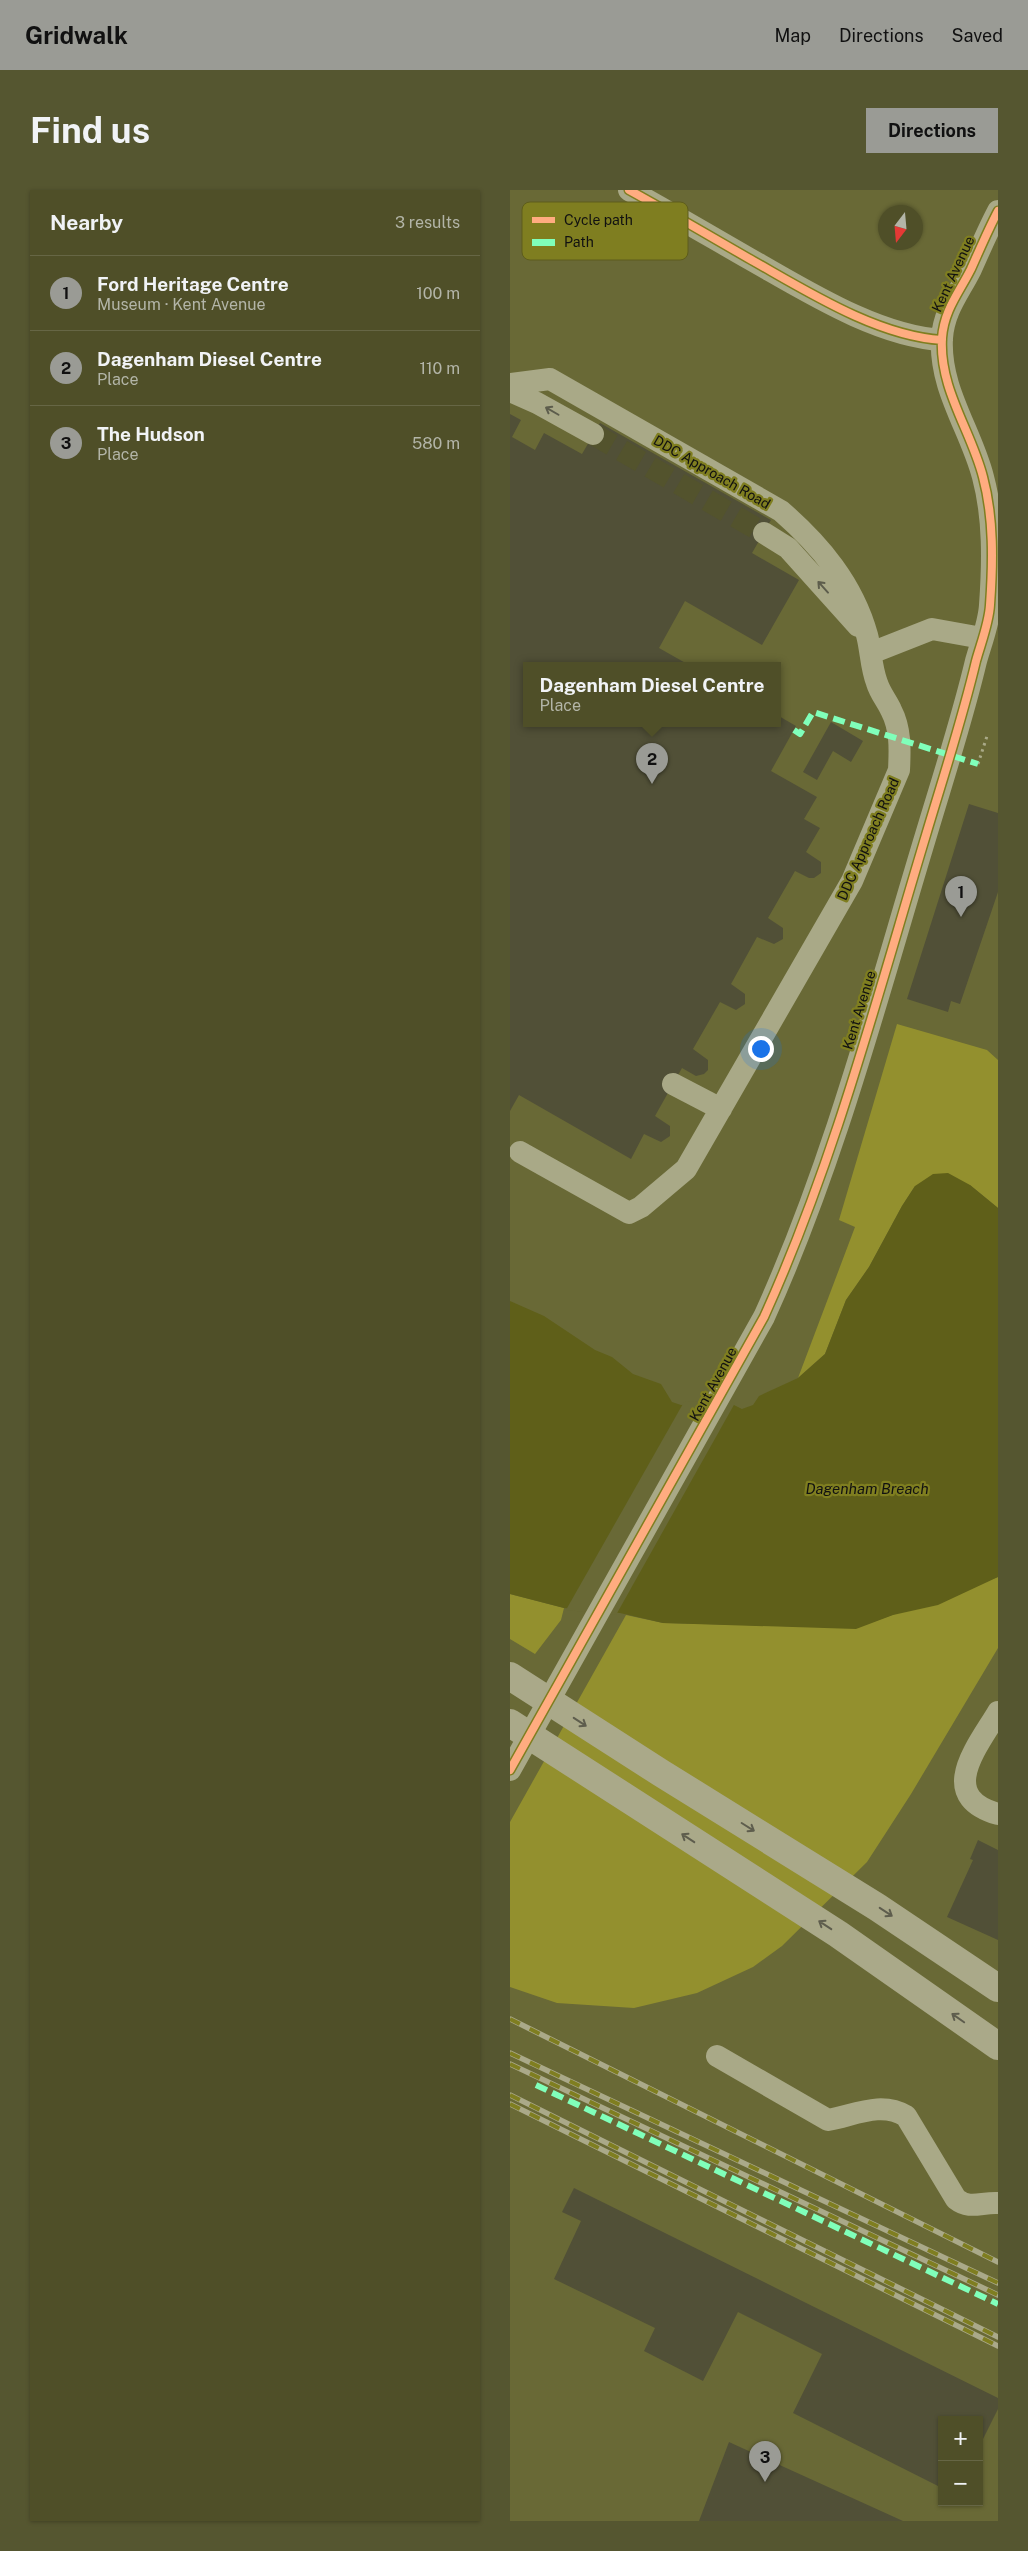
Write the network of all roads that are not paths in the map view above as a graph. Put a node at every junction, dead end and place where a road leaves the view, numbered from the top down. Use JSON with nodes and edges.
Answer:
{"nodes":[{"id":1,"x":629,"y":190,"type":"edge"},
{"id":2,"x":650,"y":202,"type":"edge"},
{"id":3,"x":998,"y":211,"type":"edge"},
{"id":4,"x":688,"y":224,"type":"edge"},
{"id":5,"x":942,"y":340,"type":"junction"},
{"id":6,"x":510,"y":384,"type":"edge"},
{"id":7,"x":510,"y":391,"type":"edge"},
{"id":8,"x":593,"y":434,"type":"tunnel mouth"},
{"id":9,"x":991,"y":486,"type":"edge"},
{"id":10,"x":764,"y":533,"type":"tunnel mouth"},
{"id":11,"x":994,"y":597,"type":"edge"},
{"id":12,"x":982,"y":638,"type":"junction"},
{"id":13,"x":869,"y":645,"type":"junction"},
{"id":14,"x":673,"y":1084,"type":"dead end"},
{"id":15,"x":720,"y":1109,"type":"junction"},
{"id":16,"x":520,"y":1152,"type":"dead end"},
{"id":17,"x":510,"y":1676,"type":"edge"},
{"id":18,"x":998,"y":1712,"type":"edge"},
{"id":19,"x":510,"y":1723,"type":"edge"},
{"id":20,"x":510,"y":1770,"type":"edge"},
{"id":21,"x":998,"y":1814,"type":"edge"},
{"id":22,"x":998,"y":1988,"type":"edge"},
{"id":23,"x":998,"y":2046,"type":"edge"},
{"id":24,"x":717,"y":2056,"type":"dead end"},
{"id":25,"x":998,"y":2203,"type":"edge"}],
"edges":[{"from":1,"to":2,"type":"street"},
{"from":3,"to":5,"type":"street","name":"Kent Avenue"},
{"from":4,"to":5,"type":"street"},
{"from":5,"to":9,"type":"street","name":"Kent Avenue"},
{"from":6,"to":13,"type":"street","name":"DDC Approach Road"},
{"from":8,"to":7,"type":"street","one_way":true},
{"from":9,"to":11,"type":"street","name":"Kent Avenue"},
{"from":13,"to":10,"type":"street","one_way":true},
{"from":11,"to":12,"type":"street","name":"Kent Avenue"},
{"from":12,"to":13,"type":"street"},
{"from":12,"to":20,"type":"street","name":"Kent Avenue"},
{"from":13,"to":15,"type":"street","name":"DDC Approach Road"},
{"from":14,"to":15,"type":"street"},
{"from":15,"to":16,"type":"street","name":"DDC Approach Road"},
{"from":17,"to":22,"type":"highway","one_way":true,"bridge":true},
{"from":18,"to":21,"type":"street"},
{"from":23,"to":19,"type":"highway","one_way":true,"bridge":true},
{"from":24,"to":25,"type":"street"}]}
